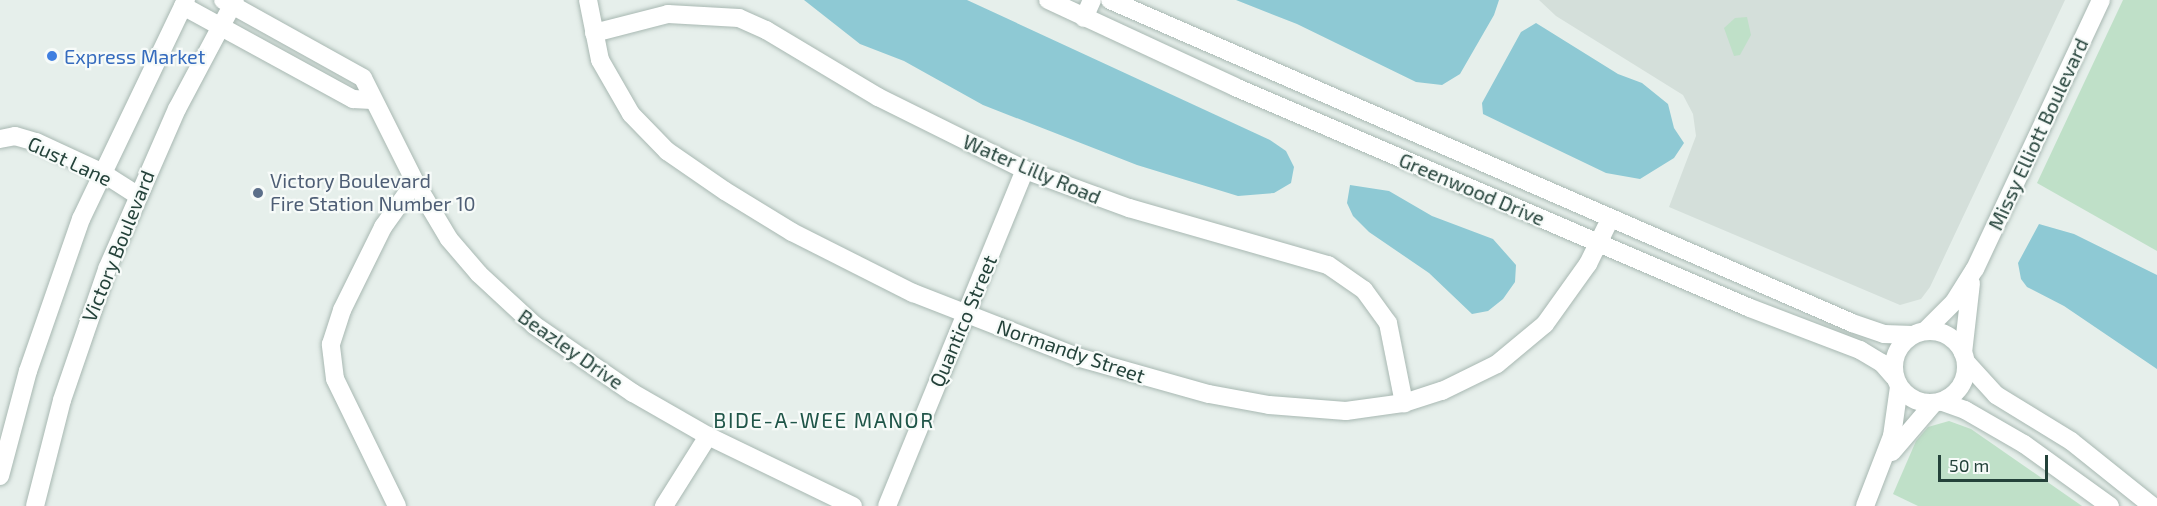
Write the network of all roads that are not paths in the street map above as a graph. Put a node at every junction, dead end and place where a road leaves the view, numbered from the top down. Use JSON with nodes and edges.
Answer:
{"nodes":[{"id":1,"x":588,"y":0,"type":"edge"},
{"id":2,"x":1048,"y":0,"type":"edge"},
{"id":3,"x":1092,"y":0,"type":"edge"},
{"id":4,"x":1110,"y":0,"type":"edge"},
{"id":5,"x":2101,"y":0,"type":"edge"},
{"id":6,"x":230,"y":2,"type":"edge"},
{"id":7,"x":185,"y":3,"type":"edge"},
{"id":8,"x":1084,"y":18,"type":"junction"},
{"id":9,"x":222,"y":25,"type":"junction"},
{"id":10,"x":594,"y":33,"type":"junction"},
{"id":11,"x":372,"y":100,"type":"junction"},
{"id":12,"x":0,"y":139,"type":"edge"},
{"id":13,"x":1025,"y":170,"type":"junction"},
{"id":14,"x":101,"y":172,"type":"junction"},
{"id":15,"x":415,"y":182,"type":"junction"},
{"id":16,"x":137,"y":195,"type":"junction"},
{"id":17,"x":1610,"y":219,"type":"junction"},
{"id":18,"x":1599,"y":244,"type":"junction"},
{"id":19,"x":1975,"y":269,"type":"junction"},
{"id":20,"x":967,"y":315,"type":"junction"},
{"id":21,"x":1919,"y":333,"type":"junction"},
{"id":22,"x":1965,"y":358,"type":"junction"},
{"id":23,"x":1897,"y":382,"type":"junction"},
{"id":24,"x":1404,"y":403,"type":"junction"},
{"id":25,"x":1938,"y":403,"type":"junction"},
{"id":26,"x":708,"y":436,"type":"junction"},
{"id":27,"x":1883,"y":466,"type":"junction"},
{"id":28,"x":0,"y":476,"type":"edge"},
{"id":29,"x":35,"y":506,"type":"edge"},
{"id":30,"x":397,"y":506,"type":"edge"},
{"id":31,"x":664,"y":506,"type":"edge"},
{"id":32,"x":853,"y":506,"type":"edge"},
{"id":33,"x":886,"y":506,"type":"edge"},
{"id":34,"x":1865,"y":506,"type":"edge"},
{"id":35,"x":2110,"y":506,"type":"edge"},
{"id":36,"x":2152,"y":506,"type":"edge"}],
"edges":[{"from":1,"to":10,"type":"street","name":"Normandy Street"},
{"from":2,"to":8,"type":"street","name":"Greenwood Drive"},
{"from":3,"to":8,"type":"street"},
{"from":4,"to":17,"type":"street","name":"Greenwood Drive"},
{"from":5,"to":19,"type":"street","name":"Missy Elliott Boulevard"},
{"from":6,"to":9,"type":"street","name":"Victory Boulevard"},
{"from":6,"to":11,"type":"street","name":"Beazley Drive"},
{"from":7,"to":9,"type":"street"},
{"from":7,"to":14,"type":"street","name":"Victory Boulevard"},
{"from":8,"to":18,"type":"street","name":"Greenwood Drive"},
{"from":9,"to":11,"type":"street"},
{"from":9,"to":16,"type":"street","name":"Victory Boulevard"},
{"from":10,"to":13,"type":"street","name":"Water Lilly Road"},
{"from":10,"to":20,"type":"street","name":"Normandy Street"},
{"from":11,"to":15,"type":"street","name":"Beazley Drive"},
{"from":12,"to":14,"type":"street","name":"Gust Lane"},
{"from":13,"to":20,"type":"street","name":"Quantico Street"},
{"from":13,"to":24,"type":"street","name":"Water Lilly Road"},
{"from":14,"to":16,"type":"street","name":"Gust Lane"},
{"from":14,"to":28,"type":"street","name":"Victory Boulevard"},
{"from":15,"to":26,"type":"street","name":"Beazley Drive"},
{"from":15,"to":30,"type":"street"},
{"from":16,"to":29,"type":"street","name":"Victory Boulevard"},
{"from":17,"to":18,"type":"street","name":"Normandy Street"},
{"from":17,"to":21,"type":"street","name":"Greenwood Drive"},
{"from":18,"to":23,"type":"street","name":"Greenwood Drive"},
{"from":18,"to":24,"type":"street","name":"Normandy Street"},
{"from":19,"to":21,"type":"street","name":"Missy Elliott Boulevard"},
{"from":19,"to":22,"type":"street","name":"Missy Elliott Boulevard"},
{"from":20,"to":24,"type":"street","name":"Normandy Street"},
{"from":20,"to":33,"type":"street","name":"Quantico Street"},
{"from":21,"to":22,"type":"street"},
{"from":21,"to":23,"type":"street"},
{"from":22,"to":25,"type":"street"},
{"from":22,"to":36,"type":"street"},
{"from":23,"to":25,"type":"street"},
{"from":23,"to":27,"type":"street"},
{"from":25,"to":27,"type":"street"},
{"from":25,"to":35,"type":"street"},
{"from":26,"to":31,"type":"street"},
{"from":26,"to":32,"type":"street","name":"Beazley Drive"},
{"from":27,"to":34,"type":"street"}]}
